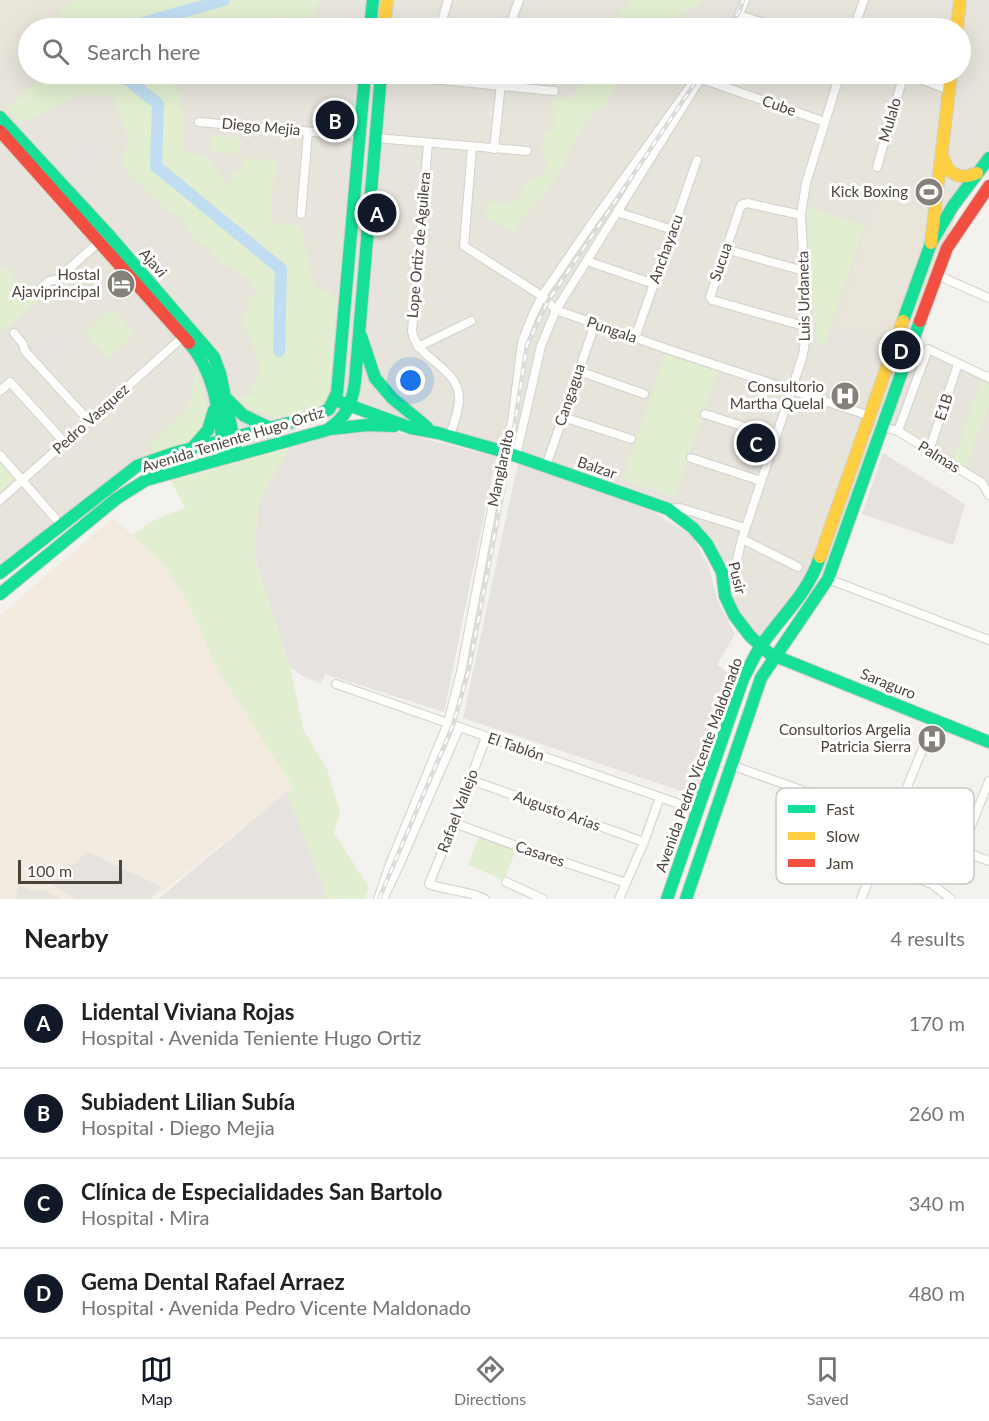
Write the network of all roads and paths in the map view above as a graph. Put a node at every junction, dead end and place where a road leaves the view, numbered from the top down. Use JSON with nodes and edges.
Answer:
{"nodes":[{"id":1,"x":373,"y":0,"type":"edge"},
{"id":2,"x":387,"y":0,"type":"edge"},
{"id":3,"x":448,"y":0,"type":"edge"},
{"id":4,"x":519,"y":0,"type":"edge"},
{"id":5,"x":745,"y":0,"type":"edge"},
{"id":6,"x":864,"y":0,"type":"edge"},
{"id":7,"x":960,"y":0,"type":"edge"},
{"id":8,"x":739,"y":15,"type":"junction"},
{"id":9,"x":371,"y":18,"type":"edge"},
{"id":10,"x":385,"y":18,"type":"edge"},
{"id":11,"x":443,"y":18,"type":"edge"},
{"id":12,"x":512,"y":18,"type":"edge"},
{"id":13,"x":733,"y":18,"type":"edge"},
{"id":14,"x":738,"y":18,"type":"edge"},
{"id":15,"x":748,"y":18,"type":"edge"},
{"id":16,"x":858,"y":18,"type":"edge"},
{"id":17,"x":958,"y":18,"type":"edge"},
{"id":18,"x":365,"y":84,"type":"edge"},
{"id":19,"x":380,"y":84,"type":"edge"},
{"id":20,"x":482,"y":84,"type":"edge"},
{"id":21,"x":501,"y":84,"type":"edge"},
{"id":22,"x":699,"y":84,"type":"edge"},
{"id":23,"x":699,"y":84,"type":"edge"},
{"id":24,"x":723,"y":84,"type":"edge"},
{"id":25,"x":837,"y":84,"type":"edge"},
{"id":26,"x":903,"y":84,"type":"edge"},
{"id":27,"x":933,"y":84,"type":"edge"},
{"id":28,"x":950,"y":84,"type":"edge"},
{"id":29,"x":501,"y":87,"type":"junction"},
{"id":30,"x":949,"y":90,"type":"junction"},
{"id":31,"x":554,"y":91,"type":"dead end"},
{"id":32,"x":0,"y":117,"type":"edge"},
{"id":33,"x":199,"y":122,"type":"dead end"},
{"id":34,"x":825,"y":122,"type":"junction"},
{"id":35,"x":0,"y":131,"type":"edge"},
{"id":36,"x":308,"y":132,"type":"junction"},
{"id":37,"x":360,"y":136,"type":"junction"},
{"id":38,"x":376,"y":138,"type":"junction"},
{"id":39,"x":428,"y":142,"type":"junction"},
{"id":40,"x":472,"y":147,"type":"junction"},
{"id":41,"x":942,"y":147,"type":"junction"},
{"id":42,"x":494,"y":149,"type":"junction"},
{"id":43,"x":527,"y":152,"type":"dead end"},
{"id":44,"x":989,"y":158,"type":"edge"},
{"id":45,"x":697,"y":160,"type":"dead end"},
{"id":46,"x":877,"y":167,"type":"dead end"},
{"id":47,"x":977,"y":173,"type":"junction"},
{"id":48,"x":989,"y":186,"type":"edge"},
{"id":49,"x":617,"y":212,"type":"junction"},
{"id":50,"x":301,"y":214,"type":"dead end"},
{"id":51,"x":801,"y":214,"type":"junction"},
{"id":52,"x":673,"y":230,"type":"junction"},
{"id":53,"x":99,"y":242,"type":"junction"},
{"id":54,"x":931,"y":243,"type":"junction"},
{"id":55,"x":725,"y":249,"type":"junction"},
{"id":56,"x":587,"y":261,"type":"junction"},
{"id":57,"x":804,"y":271,"type":"junction"},
{"id":58,"x":937,"y":275,"type":"junction"},
{"id":59,"x":654,"y":284,"type":"junction"},
{"id":60,"x":38,"y":291,"type":"dead end"},
{"id":61,"x":542,"y":296,"type":"junction"},
{"id":62,"x":989,"y":298,"type":"edge"},
{"id":63,"x":556,"y":310,"type":"junction"},
{"id":64,"x":471,"y":321,"type":"dead end"},
{"id":65,"x":595,"y":324,"type":"junction"},
{"id":66,"x":807,"y":327,"type":"junction"},
{"id":67,"x":359,"y":329,"type":"junction"},
{"id":68,"x":14,"y":333,"type":"dead end"},
{"id":69,"x":183,"y":337,"type":"junction"},
{"id":70,"x":635,"y":338,"type":"junction"},
{"id":71,"x":418,"y":347,"type":"junction"},
{"id":72,"x":958,"y":364,"type":"junction"},
{"id":73,"x":579,"y":371,"type":"junction"},
{"id":74,"x":989,"y":378,"type":"edge"},
{"id":75,"x":791,"y":390,"type":"junction"},
{"id":76,"x":0,"y":391,"type":"edge"},
{"id":77,"x":644,"y":394,"type":"dead end"},
{"id":78,"x":336,"y":396,"type":"junction"},
{"id":79,"x":220,"y":397,"type":"junction"},
{"id":80,"x":351,"y":401,"type":"junction"},
{"id":81,"x":705,"y":414,"type":"dead end"},
{"id":82,"x":870,"y":416,"type":"junction"},
{"id":83,"x":563,"y":417,"type":"junction"},
{"id":84,"x":89,"y":421,"type":"junction"},
{"id":85,"x":883,"y":427,"type":"junction"},
{"id":86,"x":270,"y":428,"type":"junction"},
{"id":87,"x":411,"y":428,"type":"junction"},
{"id":88,"x":327,"y":430,"type":"junction"},
{"id":89,"x":898,"y":431,"type":"junction"},
{"id":90,"x":438,"y":432,"type":"junction"},
{"id":91,"x":776,"y":437,"type":"junction"},
{"id":92,"x":228,"y":439,"type":"junction"},
{"id":93,"x":631,"y":440,"type":"dead end"},
{"id":94,"x":65,"y":442,"type":"junction"},
{"id":95,"x":189,"y":449,"type":"junction"},
{"id":96,"x":929,"y":451,"type":"junction"},
{"id":97,"x":510,"y":454,"type":"junction"},
{"id":98,"x":0,"y":455,"type":"edge"},
{"id":99,"x":231,"y":456,"type":"junction"},
{"id":100,"x":691,"y":458,"type":"dead end"},
{"id":101,"x":546,"y":466,"type":"junction"},
{"id":102,"x":22,"y":480,"type":"junction"},
{"id":103,"x":761,"y":481,"type":"junction"},
{"id":104,"x":988,"y":490,"type":"edge"},
{"id":105,"x":0,"y":500,"type":"edge"},
{"id":106,"x":668,"y":509,"type":"junction"},
{"id":107,"x":55,"y":518,"type":"dead end"},
{"id":108,"x":745,"y":528,"type":"junction"},
{"id":109,"x":742,"y":538,"type":"junction"},
{"id":110,"x":798,"y":567,"type":"dead end"},
{"id":111,"x":0,"y":573,"type":"edge"},
{"id":112,"x":722,"y":576,"type":"junction"},
{"id":113,"x":828,"y":579,"type":"junction"},
{"id":114,"x":0,"y":594,"type":"edge"},
{"id":115,"x":989,"y":640,"type":"edge"},
{"id":116,"x":761,"y":646,"type":"junction"},
{"id":117,"x":775,"y":657,"type":"junction"},
{"id":118,"x":336,"y":684,"type":"dead end"},
{"id":119,"x":935,"y":719,"type":"junction"},
{"id":120,"x":448,"y":723,"type":"junction"},
{"id":121,"x":459,"y":728,"type":"junction"},
{"id":122,"x":486,"y":737,"type":"junction"},
{"id":123,"x":989,"y":742,"type":"edge"},
{"id":124,"x":731,"y":765,"type":"junction"},
{"id":125,"x":471,"y":780,"type":"junction"},
{"id":126,"x":989,"y":781,"type":"edge"},
{"id":127,"x":794,"y":788,"type":"edge"},
{"id":128,"x":907,"y":788,"type":"edge"},
{"id":129,"x":660,"y":797,"type":"junction"},
{"id":130,"x":698,"y":810,"type":"junction"},
{"id":131,"x":974,"y":818,"type":"edge"},
{"id":132,"x":454,"y":823,"type":"junction"},
{"id":133,"x":644,"y":842,"type":"junction"},
{"id":134,"x":974,"y":856,"type":"edge"},
{"id":135,"x":989,"y":861,"type":"edge"},
{"id":136,"x":506,"y":882,"type":"dead end"},
{"id":137,"x":626,"y":883,"type":"junction"},
{"id":138,"x":867,"y":884,"type":"edge"},
{"id":139,"x":932,"y":884,"type":"edge"},
{"id":140,"x":380,"y":899,"type":"edge"},
{"id":141,"x":485,"y":899,"type":"edge"},
{"id":142,"x":543,"y":899,"type":"edge"},
{"id":143,"x":619,"y":899,"type":"edge"},
{"id":144,"x":667,"y":899,"type":"edge"},
{"id":145,"x":686,"y":899,"type":"edge"},
{"id":146,"x":861,"y":899,"type":"edge"},
{"id":147,"x":951,"y":899,"type":"edge"}],
"edges":[{"from":1,"to":9,"type":"main road"},
{"from":2,"to":10,"type":"main road"},
{"from":3,"to":11,"type":"street"},
{"from":4,"to":12,"type":"street"},
{"from":5,"to":8,"type":"street"},
{"from":6,"to":16,"type":"street"},
{"from":7,"to":17,"type":"main road"},
{"from":8,"to":13,"type":"street"},
{"from":8,"to":14,"type":"street"},
{"from":8,"to":15,"type":"street"},
{"from":18,"to":37,"type":"main road","name":"Avenida Teniente Hugo Ortiz"},
{"from":19,"to":38,"type":"main road"},
{"from":20,"to":29,"type":"street"},
{"from":21,"to":29,"type":"street"},
{"from":22,"to":49,"type":"street","name":"Manglaralto"},
{"from":23,"to":61,"type":"street","name":"Manglaralto"},
{"from":24,"to":34,"type":"street","name":"Cube"},
{"from":25,"to":34,"type":"street","name":"Luis Urdaneta"},
{"from":26,"to":46,"type":"street","name":"Mulalo"},
{"from":27,"to":30,"type":"street"},
{"from":28,"to":30,"type":"main road"},
{"from":29,"to":31,"type":"street"},
{"from":29,"to":42,"type":"street"},
{"from":30,"to":41,"type":"main road"},
{"from":32,"to":79,"type":"main road","name":"Ajavi"},
{"from":33,"to":36,"type":"street","name":"Diego Mejia"},
{"from":34,"to":51,"type":"street","name":"Luis Urdaneta"},
{"from":35,"to":53,"type":"main road","name":"Ajavi"},
{"from":36,"to":37,"type":"street","name":"Diego Mejia"},
{"from":36,"to":50,"type":"street"},
{"from":37,"to":78,"type":"main road","name":"Avenida Teniente Hugo Ortiz"},
{"from":38,"to":39,"type":"street"},
{"from":38,"to":67,"type":"main road"},
{"from":39,"to":40,"type":"street"},
{"from":39,"to":71,"type":"street","name":"Lope Ortiz de Aguilera"},
{"from":40,"to":42,"type":"street"},
{"from":40,"to":61,"type":"street","name":"Pungala"},
{"from":41,"to":47,"type":"main road"},
{"from":41,"to":54,"type":"main road"},
{"from":42,"to":43,"type":"street"},
{"from":44,"to":47,"type":"main road","name":"Avenida Pedro Vicente Maldonado"},
{"from":45,"to":52,"type":"street","name":"Anchayacu"},
{"from":47,"to":54,"type":"main road","name":"Avenida Pedro Vicente Maldonado"},
{"from":48,"to":58,"type":"main road","name":"Avenida Pedro Vicente Maldonado"},
{"from":49,"to":52,"type":"street"},
{"from":49,"to":56,"type":"street","name":"Manglaralto"},
{"from":51,"to":55,"type":"street","name":"Sucua"},
{"from":51,"to":57,"type":"street","name":"Luis Urdaneta"},
{"from":52,"to":59,"type":"street","name":"Anchayacu"},
{"from":53,"to":60,"type":"street"},
{"from":53,"to":69,"type":"main road","name":"Ajavi"},
{"from":54,"to":82,"type":"main road","name":"Avenida Pedro Vicente Maldonado"},
{"from":55,"to":57,"type":"street"},
{"from":55,"to":66,"type":"street","name":"Sucua"},
{"from":56,"to":59,"type":"street"},
{"from":56,"to":63,"type":"street","name":"Manglaralto"},
{"from":57,"to":66,"type":"street","name":"Luis Urdaneta"},
{"from":58,"to":62,"type":"street"},
{"from":58,"to":85,"type":"main road","name":"Avenida Pedro Vicente Maldonado"},
{"from":59,"to":70,"type":"street","name":"Anchayacu"},
{"from":61,"to":63,"type":"street","name":"Pungala"},
{"from":61,"to":97,"type":"street","name":"Manglaralto"},
{"from":63,"to":65,"type":"street","name":"Pungala"},
{"from":63,"to":97,"type":"street","name":"Manglaralto"},
{"from":64,"to":71,"type":"street"},
{"from":65,"to":70,"type":"street","name":"Pungala"},
{"from":65,"to":73,"type":"street","name":"Cangagua"},
{"from":66,"to":75,"type":"street","name":"Luis Urdaneta"},
{"from":67,"to":80,"type":"main road"},
{"from":67,"to":90,"type":"main road"},
{"from":68,"to":84,"type":"street"},
{"from":69,"to":79,"type":"main road","name":"Ajavi"},
{"from":69,"to":84,"type":"street","name":"Pedro Vasquez"},
{"from":70,"to":75,"type":"street","name":"Pungala"},
{"from":71,"to":90,"type":"street"},
{"from":72,"to":74,"type":"street"},
{"from":72,"to":89,"type":"street"},
{"from":72,"to":96,"type":"street","name":"E1B"},
{"from":73,"to":77,"type":"street"},
{"from":73,"to":83,"type":"street","name":"Cangagua"},
{"from":75,"to":82,"type":"street","name":"Pungala"},
{"from":75,"to":91,"type":"street","name":"Luis Urdaneta"},
{"from":76,"to":94,"type":"street"},
{"from":78,"to":80,"type":"main road","name":"Balzar"},
{"from":78,"to":86,"type":"main road","name":"Avenida Teniente Hugo Ortiz"},
{"from":79,"to":86,"type":"main road"},
{"from":79,"to":92,"type":"main road","name":"Ajavi"},
{"from":79,"to":95,"type":"main road"},
{"from":80,"to":87,"type":"main road","name":"Balzar"},
{"from":80,"to":88,"type":"main road","name":"Avenida Teniente Hugo Ortiz"},
{"from":80,"to":90,"type":"main road","name":"Balzar"},
{"from":81,"to":91,"type":"street"},
{"from":82,"to":116,"type":"main road","name":"Avenida Pedro Vicente Maldonado"},
{"from":83,"to":93,"type":"street"},
{"from":83,"to":101,"type":"street","name":"Cangagua"},
{"from":84,"to":94,"type":"street","name":"Pedro Vasquez"},
{"from":85,"to":89,"type":"street","name":"Palmas"},
{"from":85,"to":113,"type":"main road","name":"Avenida Pedro Vicente Maldonado"},
{"from":86,"to":92,"type":"main road","name":"Avenida Teniente Hugo Ortiz"},
{"from":87,"to":88,"type":"main road"},
{"from":87,"to":90,"type":"main road","name":"Balzar"},
{"from":88,"to":99,"type":"main road","name":"Avenida Teniente Hugo Ortiz"},
{"from":89,"to":96,"type":"street","name":"Palmas"},
{"from":90,"to":97,"type":"main road","name":"Balzar"},
{"from":91,"to":103,"type":"street","name":"Luis Urdaneta"},
{"from":92,"to":95,"type":"main road","name":"Avenida Teniente Hugo Ortiz"},
{"from":92,"to":99,"type":"main road","name":"Ajavi"},
{"from":94,"to":102,"type":"street","name":"Pedro Vasquez"},
{"from":95,"to":111,"type":"main road","name":"Avenida Teniente Hugo Ortiz"},
{"from":96,"to":104,"type":"street","name":"Palmas"},
{"from":97,"to":101,"type":"main road","name":"Balzar"},
{"from":97,"to":120,"type":"street","name":"Manglaralto"},
{"from":98,"to":102,"type":"street"},
{"from":99,"to":114,"type":"main road","name":"Avenida Teniente Hugo Ortiz"},
{"from":100,"to":103,"type":"street"},
{"from":101,"to":106,"type":"main road","name":"Balzar"},
{"from":102,"to":105,"type":"street","name":"Pedro Vasquez"},
{"from":102,"to":107,"type":"street"},
{"from":103,"to":108,"type":"street","name":"Luis Urdaneta"},
{"from":106,"to":108,"type":"street","name":"Balzar"},
{"from":106,"to":112,"type":"main road","name":"Pusir"},
{"from":108,"to":109,"type":"street","name":"Luis Urdaneta"},
{"from":109,"to":110,"type":"street"},
{"from":109,"to":112,"type":"street","name":"Luis Urdaneta"},
{"from":112,"to":116,"type":"main road","name":"Pusir"},
{"from":113,"to":115,"type":"street"},
{"from":113,"to":117,"type":"main road","name":"Avenida Pedro Vicente Maldonado"},
{"from":116,"to":117,"type":"main road","name":"Pusir"},
{"from":116,"to":130,"type":"main road","name":"Avenida Pedro Vicente Maldonado"},
{"from":117,"to":119,"type":"main road","name":"Saraguro"},
{"from":117,"to":124,"type":"main road","name":"Avenida Pedro Vicente Maldonado"},
{"from":118,"to":120,"type":"street","name":"El Tablón"},
{"from":119,"to":123,"type":"main road","name":"Saraguro"},
{"from":119,"to":128,"type":"street"},
{"from":120,"to":121,"type":"street","name":"El Tablón"},
{"from":120,"to":140,"type":"street","name":"Manglaralto"},
{"from":121,"to":122,"type":"street","name":"El Tablón"},
{"from":121,"to":140,"type":"street","name":"Manglaralto"},
{"from":122,"to":125,"type":"street","name":"Rafael Vallejo"},
{"from":122,"to":129,"type":"street","name":"El Tablón"},
{"from":124,"to":127,"type":"street"},
{"from":124,"to":145,"type":"main road","name":"Avenida Pedro Vicente Maldonado"},
{"from":125,"to":132,"type":"street","name":"Rafael Vallejo"},
{"from":125,"to":133,"type":"street","name":"Augusto Arias"},
{"from":126,"to":131,"type":"street"},
{"from":129,"to":130,"type":"street","name":"El Tablón"},
{"from":129,"to":133,"type":"street"},
{"from":130,"to":144,"type":"main road","name":"Avenida Pedro Vicente Maldonado"},
{"from":132,"to":137,"type":"street","name":"Casares"},
{"from":132,"to":141,"type":"street","name":"Rafael Vallejo"},
{"from":133,"to":137,"type":"street"},
{"from":134,"to":135,"type":"street"},
{"from":136,"to":142,"type":"street"},
{"from":137,"to":143,"type":"street"},
{"from":138,"to":146,"type":"street"},
{"from":139,"to":147,"type":"street"}]}
